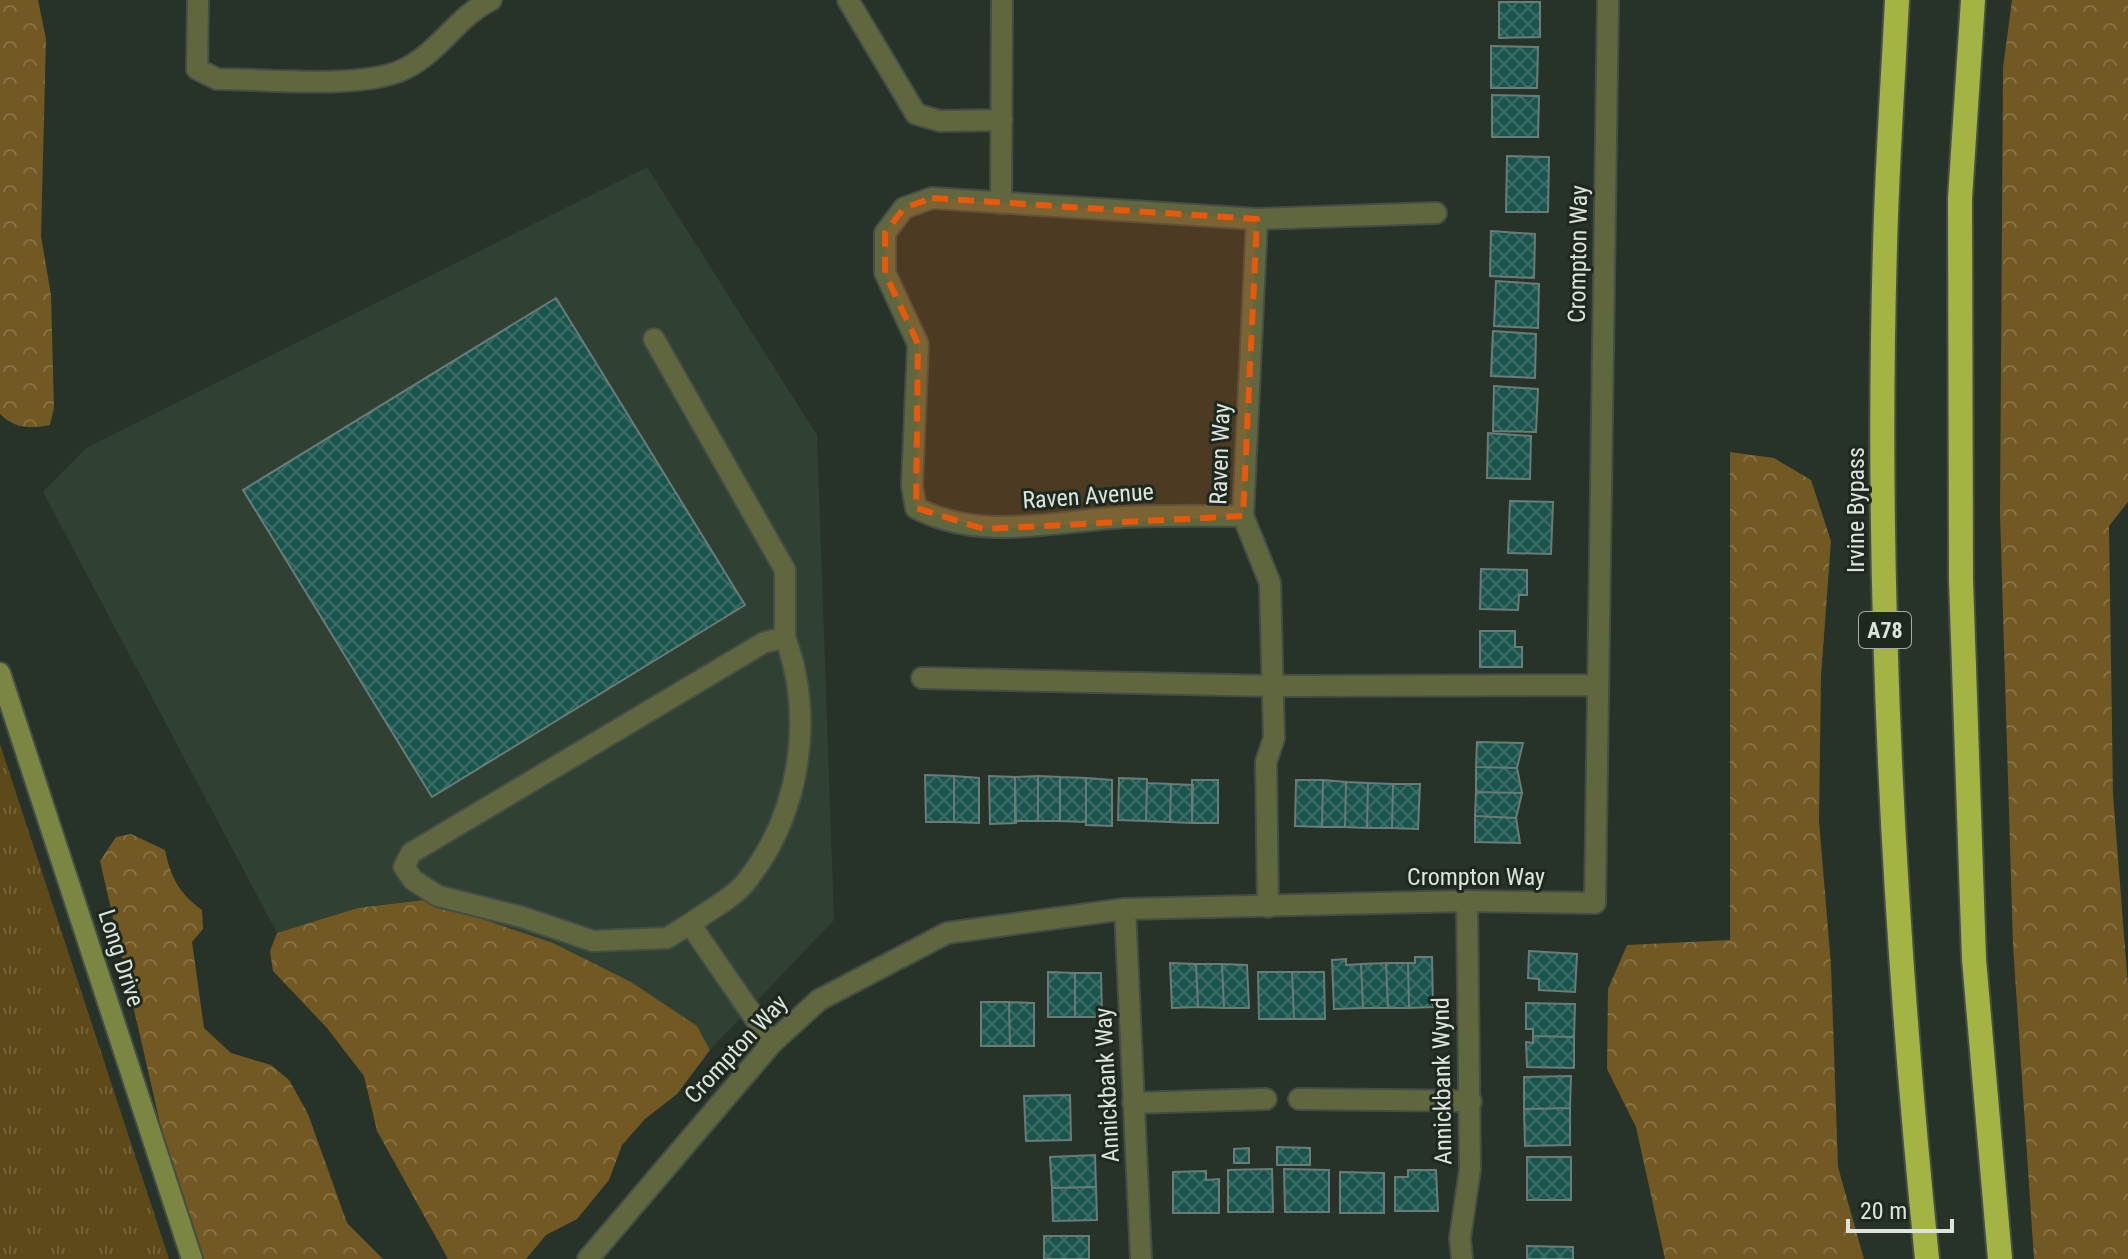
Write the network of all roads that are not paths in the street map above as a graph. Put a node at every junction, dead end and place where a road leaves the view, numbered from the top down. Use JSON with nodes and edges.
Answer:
{"nodes":[{"id":1,"x":198,"y":0,"type":"edge"},
{"id":2,"x":491,"y":0,"type":"edge"},
{"id":3,"x":848,"y":0,"type":"edge"},
{"id":4,"x":1002,"y":0,"type":"edge"},
{"id":5,"x":1608,"y":0,"type":"edge"},
{"id":6,"x":1897,"y":0,"type":"edge"},
{"id":7,"x":1973,"y":0,"type":"edge"},
{"id":8,"x":1002,"y":120,"type":"junction"},
{"id":9,"x":1001,"y":203,"type":"junction"},
{"id":10,"x":1436,"y":213,"type":"dead end"},
{"id":11,"x":1257,"y":219,"type":"junction"},
{"id":12,"x":654,"y":339,"type":"dead end"},
{"id":13,"x":1243,"y":516,"type":"junction"},
{"id":14,"x":785,"y":637,"type":"junction"},
{"id":15,"x":0,"y":673,"type":"edge"},
{"id":16,"x":922,"y":678,"type":"dead end"},
{"id":17,"x":1598,"y":685,"type":"junction"},
{"id":18,"x":1272,"y":686,"type":"junction"},
{"id":19,"x":1467,"y":901,"type":"junction"},
{"id":20,"x":1268,"y":907,"type":"junction"},
{"id":21,"x":1125,"y":909,"type":"junction"},
{"id":22,"x":690,"y":924,"type":"junction"},
{"id":23,"x":772,"y":1043,"type":"junction"},
{"id":24,"x":1266,"y":1099,"type":"dead end"},
{"id":25,"x":1299,"y":1099,"type":"dead end"},
{"id":26,"x":1471,"y":1101,"type":"junction"},
{"id":27,"x":1133,"y":1103,"type":"junction"},
{"id":28,"x":192,"y":1259,"type":"edge"},
{"id":29,"x":588,"y":1259,"type":"edge"},
{"id":30,"x":1141,"y":1259,"type":"edge"},
{"id":31,"x":1462,"y":1259,"type":"edge"},
{"id":32,"x":1927,"y":1259,"type":"edge"},
{"id":33,"x":2000,"y":1259,"type":"edge"}],
"edges":[{"from":1,"to":2,"type":"street"},
{"from":3,"to":8,"type":"street"},
{"from":4,"to":8,"type":"street"},
{"from":5,"to":17,"type":"street","name":"Crompton Way"},
{"from":6,"to":32,"type":"highway","name":"Irvine Bypass","number":"A78"},
{"from":7,"to":33,"type":"highway"},
{"from":8,"to":9,"type":"street"},
{"from":9,"to":11,"type":"street"},
{"from":9,"to":13,"type":"street","name":"Raven Avenue"},
{"from":10,"to":11,"type":"street"},
{"from":11,"to":13,"type":"street","name":"Raven Way"},
{"from":12,"to":14,"type":"street"},
{"from":13,"to":18,"type":"street","name":"Raven Way"},
{"from":14,"to":22,"type":"street"},
{"from":14,"to":22,"type":"street"},
{"from":15,"to":28,"type":"main road","name":"Long Drive"},
{"from":16,"to":18,"type":"street"},
{"from":17,"to":18,"type":"street"},
{"from":17,"to":19,"type":"street","name":"Crompton Way"},
{"from":18,"to":20,"type":"street","name":"Raven Way"},
{"from":19,"to":20,"type":"street","name":"Crompton Way"},
{"from":19,"to":26,"type":"street","name":"Annickbank Wynd"},
{"from":20,"to":21,"type":"street","name":"Crompton Way"},
{"from":21,"to":23,"type":"street","name":"Crompton Way"},
{"from":21,"to":27,"type":"street","name":"Annickbank Way"},
{"from":22,"to":23,"type":"street"},
{"from":23,"to":29,"type":"street","name":"Crompton Way"},
{"from":24,"to":27,"type":"street"},
{"from":25,"to":26,"type":"street"},
{"from":26,"to":31,"type":"street","name":"Annickbank Wynd"},
{"from":27,"to":30,"type":"street","name":"Annickbank Way"}]}
